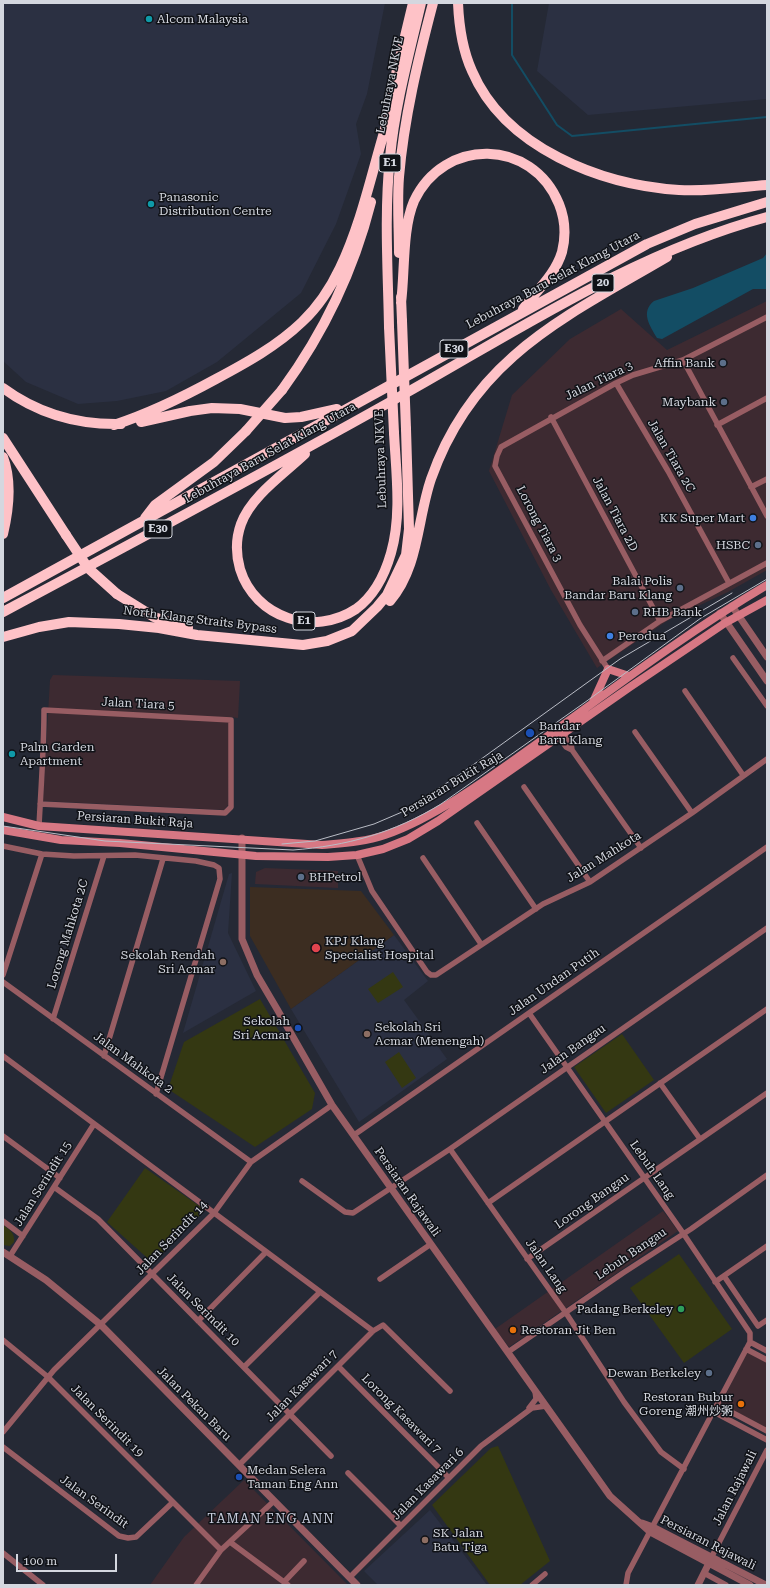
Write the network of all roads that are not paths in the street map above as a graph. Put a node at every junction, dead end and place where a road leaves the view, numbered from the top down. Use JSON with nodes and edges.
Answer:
{"nodes":[{"id":1,"x":413,"y":3,"type":"edge"},
{"id":2,"x":421,"y":3,"type":"edge"},
{"id":3,"x":433,"y":3,"type":"edge"},
{"id":4,"x":458,"y":3,"type":"edge"},
{"id":5,"x":385,"y":129,"type":"junction"},
{"id":6,"x":767,"y":185,"type":"edge"},
{"id":7,"x":767,"y":202,"type":"edge"},
{"id":8,"x":767,"y":217,"type":"edge"},
{"id":9,"x":700,"y":238,"type":"junction"},
{"id":10,"x":401,"y":303,"type":"junction"},
{"id":11,"x":520,"y":312,"type":"junction"},
{"id":12,"x":767,"y":317,"type":"edge"},
{"id":13,"x":683,"y":360,"type":"junction"},
{"id":14,"x":448,"y":369,"type":"joint"},
{"id":15,"x":616,"y":383,"type":"junction"},
{"id":16,"x":3,"y":388,"type":"edge"},
{"id":17,"x":767,"y":398,"type":"edge"},
{"id":18,"x":352,"y":405,"type":"junction"},
{"id":19,"x":551,"y":417,"type":"junction"},
{"id":20,"x":114,"y":424,"type":"junction"},
{"id":21,"x":718,"y":425,"type":"junction"},
{"id":22,"x":3,"y":438,"type":"edge"},
{"id":23,"x":314,"y":445,"type":"junction"},
{"id":24,"x":3,"y":457,"type":"edge"},
{"id":25,"x":767,"y":479,"type":"edge"},
{"id":26,"x":751,"y":487,"type":"junction"},
{"id":27,"x":767,"y":516,"type":"edge"},
{"id":28,"x":141,"y":523,"type":"junction"},
{"id":29,"x":3,"y":534,"type":"edge"},
{"id":30,"x":767,"y":563,"type":"edge"},
{"id":31,"x":729,"y":584,"type":"junction"},
{"id":32,"x":767,"y":585,"type":"edge"},
{"id":33,"x":3,"y":598,"type":"edge"},
{"id":34,"x":767,"y":600,"type":"edge"},
{"id":35,"x":732,"y":606,"type":"junction"},
{"id":36,"x":3,"y":612,"type":"edge"},
{"id":37,"x":720,"y":613,"type":"junction"},
{"id":38,"x":738,"y":616,"type":"junction"},
{"id":39,"x":660,"y":621,"type":"junction"},
{"id":40,"x":725,"y":623,"type":"junction"},
{"id":41,"x":352,"y":631,"type":"junction"},
{"id":42,"x":3,"y":637,"type":"edge"},
{"id":43,"x":221,"y":638,"type":"junction"},
{"id":44,"x":767,"y":657,"type":"edge"},
{"id":45,"x":734,"y":658,"type":"dead end"},
{"id":46,"x":602,"y":661,"type":"junction"},
{"id":47,"x":608,"y":669,"type":"junction"},
{"id":48,"x":629,"y":676,"type":"junction"},
{"id":49,"x":767,"y":681,"type":"edge"},
{"id":50,"x":685,"y":691,"type":"dead end"},
{"id":51,"x":593,"y":704,"type":"junction"},
{"id":52,"x":767,"y":706,"type":"edge"},
{"id":53,"x":635,"y":732,"type":"dead end"},
{"id":54,"x":560,"y":734,"type":"junction"},
{"id":55,"x":767,"y":759,"type":"edge"},
{"id":56,"x":743,"y":775,"type":"junction"},
{"id":57,"x":524,"y":787,"type":"dead end"},
{"id":58,"x":40,"y":804,"type":"junction"},
{"id":59,"x":692,"y":813,"type":"junction"},
{"id":60,"x":3,"y":817,"type":"edge"},
{"id":61,"x":477,"y":823,"type":"dead end"},
{"id":62,"x":39,"y":826,"type":"junction"},
{"id":63,"x":3,"y":830,"type":"edge"},
{"id":64,"x":242,"y":838,"type":"junction"},
{"id":65,"x":3,"y":846,"type":"edge"},
{"id":66,"x":767,"y":847,"type":"edge"},
{"id":67,"x":641,"y":848,"type":"junction"},
{"id":68,"x":42,"y":854,"type":"junction"},
{"id":69,"x":242,"y":855,"type":"junction"},
{"id":70,"x":357,"y":855,"type":"junction"},
{"id":71,"x":104,"y":856,"type":"junction"},
{"id":72,"x":423,"y":858,"type":"dead end"},
{"id":73,"x":163,"y":859,"type":"junction"},
{"id":74,"x":590,"y":882,"type":"junction"},
{"id":75,"x":536,"y":909,"type":"junction"},
{"id":76,"x":767,"y":928,"type":"edge"},
{"id":77,"x":481,"y":944,"type":"junction"},
{"id":78,"x":3,"y":975,"type":"edge"},
{"id":79,"x":3,"y":982,"type":"edge"},
{"id":80,"x":767,"y":1009,"type":"edge"},
{"id":81,"x":529,"y":1013,"type":"junction"},
{"id":82,"x":53,"y":1019,"type":"junction"},
{"id":83,"x":3,"y":1056,"type":"edge"},
{"id":84,"x":104,"y":1056,"type":"junction"},
{"id":85,"x":567,"y":1067,"type":"junction"},
{"id":86,"x":660,"y":1083,"type":"junction"},
{"id":87,"x":767,"y":1093,"type":"edge"},
{"id":88,"x":156,"y":1094,"type":"junction"},
{"id":89,"x":332,"y":1105,"type":"junction"},
{"id":90,"x":605,"y":1121,"type":"junction"},
{"id":91,"x":94,"y":1124,"type":"junction"},
{"id":92,"x":354,"y":1135,"type":"junction"},
{"id":93,"x":3,"y":1136,"type":"edge"},
{"id":94,"x":700,"y":1139,"type":"junction"},
{"id":95,"x":450,"y":1149,"type":"junction"},
{"id":96,"x":251,"y":1162,"type":"junction"},
{"id":97,"x":767,"y":1175,"type":"edge"},
{"id":98,"x":60,"y":1178,"type":"junction"},
{"id":99,"x":644,"y":1178,"type":"junction"},
{"id":100,"x":302,"y":1181,"type":"dead end"},
{"id":101,"x":54,"y":1187,"type":"junction"},
{"id":102,"x":391,"y":1188,"type":"junction"},
{"id":103,"x":488,"y":1203,"type":"junction"},
{"id":104,"x":214,"y":1213,"type":"junction"},
{"id":105,"x":3,"y":1221,"type":"edge"},
{"id":106,"x":683,"y":1233,"type":"junction"},
{"id":107,"x":23,"y":1236,"type":"junction"},
{"id":108,"x":431,"y":1244,"type":"junction"},
{"id":109,"x":767,"y":1246,"type":"edge"},
{"id":110,"x":3,"y":1252,"type":"edge"},
{"id":111,"x":266,"y":1252,"type":"junction"},
{"id":112,"x":10,"y":1256,"type":"junction"},
{"id":113,"x":527,"y":1259,"type":"junction"},
{"id":114,"x":152,"y":1274,"type":"junction"},
{"id":115,"x":724,"y":1276,"type":"junction"},
{"id":116,"x":380,"y":1279,"type":"dead end"},
{"id":117,"x":715,"y":1282,"type":"junction"},
{"id":118,"x":320,"y":1292,"type":"junction"},
{"id":119,"x":566,"y":1313,"type":"junction"},
{"id":120,"x":767,"y":1320,"type":"edge"},
{"id":121,"x":198,"y":1321,"type":"junction"},
{"id":122,"x":101,"y":1325,"type":"junction"},
{"id":123,"x":373,"y":1331,"type":"junction"},
{"id":124,"x":3,"y":1340,"type":"edge"},
{"id":125,"x":750,"y":1342,"type":"junction"},
{"id":126,"x":746,"y":1349,"type":"junction"},
{"id":127,"x":767,"y":1351,"type":"edge"},
{"id":128,"x":508,"y":1352,"type":"junction"},
{"id":129,"x":767,"y":1360,"type":"edge"},
{"id":130,"x":338,"y":1366,"type":"junction"},
{"id":131,"x":244,"y":1367,"type":"junction"},
{"id":132,"x":48,"y":1377,"type":"junction"},
{"id":133,"x":450,"y":1391,"type":"dead end"},
{"id":134,"x":535,"y":1391,"type":"junction"},
{"id":135,"x":718,"y":1405,"type":"junction"},
{"id":136,"x":546,"y":1406,"type":"junction"},
{"id":137,"x":526,"y":1412,"type":"junction"},
{"id":138,"x":714,"y":1412,"type":"junction"},
{"id":139,"x":290,"y":1414,"type":"junction"},
{"id":140,"x":767,"y":1431,"type":"edge"},
{"id":141,"x":3,"y":1432,"type":"edge"},
{"id":142,"x":767,"y":1440,"type":"edge"},
{"id":143,"x":3,"y":1447,"type":"edge"},
{"id":144,"x":767,"y":1450,"type":"edge"},
{"id":145,"x":331,"y":1456,"type":"dead end"},
{"id":146,"x":239,"y":1465,"type":"junction"},
{"id":147,"x":684,"y":1469,"type":"junction"},
{"id":148,"x":348,"y":1473,"type":"dead end"},
{"id":149,"x":449,"y":1478,"type":"junction"},
{"id":150,"x":274,"y":1501,"type":"junction"},
{"id":151,"x":172,"y":1503,"type":"junction"},
{"id":152,"x":401,"y":1526,"type":"junction"},
{"id":153,"x":652,"y":1529,"type":"junction"},
{"id":154,"x":230,"y":1542,"type":"junction"},
{"id":155,"x":221,"y":1550,"type":"junction"},
{"id":156,"x":3,"y":1553,"type":"edge"},
{"id":157,"x":711,"y":1560,"type":"junction"},
{"id":158,"x":304,"y":1561,"type":"dead end"},
{"id":159,"x":704,"y":1572,"type":"junction"},
{"id":160,"x":545,"y":1574,"type":"dead end"},
{"id":161,"x":350,"y":1577,"type":"junction"},
{"id":162,"x":286,"y":1583,"type":"edge"},
{"id":163,"x":43,"y":1585,"type":"edge"},
{"id":164,"x":196,"y":1585,"type":"edge"},
{"id":165,"x":357,"y":1585,"type":"edge"},
{"id":166,"x":532,"y":1585,"type":"edge"},
{"id":167,"x":626,"y":1585,"type":"edge"},
{"id":168,"x":698,"y":1585,"type":"edge"},
{"id":169,"x":726,"y":1585,"type":"edge"},
{"id":170,"x":750,"y":1585,"type":"edge"},
{"id":171,"x":766,"y":1585,"type":"edge"}],
"edges":[{"from":1,"to":5,"type":"highway"},
{"from":2,"to":23,"type":"highway","name":"Lebuhraya NKVE","number":"E1","bridge":true},
{"from":3,"to":10,"type":"highway"},
{"from":4,"to":6,"type":"highway"},
{"from":5,"to":20,"type":"highway"},
{"from":5,"to":28,"type":"highway","bridge":true},
{"from":7,"to":11,"type":"highway","name":"Lebuhraya Baru Selat Klang Utara","number":"20"},
{"from":8,"to":9,"type":"highway","name":"Lebuhraya Baru Selat Klang Utara","number":"20"},
{"from":9,"to":14,"type":"highway","name":"Lebuhraya Baru Selat Klang Utara","number":"20"},
{"from":9,"to":41,"type":"highway"},
{"from":10,"to":11,"type":"highway"},
{"from":10,"to":41,"type":"highway","name":"North Klang Straits Bypass","bridge":true},
{"from":11,"to":18,"type":"highway","name":"Lebuhraya Baru Selat Klang Utara","number":"E30"},
{"from":12,"to":13,"type":"street","name":"Jalan Tiara 3"},
{"from":13,"to":15,"type":"street","name":"Jalan Tiara 3"},
{"from":13,"to":21,"type":"street"},
{"from":14,"to":23,"type":"highway","name":"Lebuhraya Baru Selat Klang Utara","number":"E30"},
{"from":15,"to":19,"type":"street","name":"Jalan Tiara 3"},
{"from":15,"to":31,"type":"street","name":"Jalan Tiara 2C"},
{"from":16,"to":20,"type":"highway"},
{"from":17,"to":21,"type":"street"},
{"from":18,"to":20,"type":"highway"},
{"from":18,"to":28,"type":"highway","name":"Lebuhraya Baru Selat Klang Utara","number":"E30"},
{"from":19,"to":39,"type":"street","name":"Jalan Tiara 2D"},
{"from":19,"to":46,"type":"street","name":"Lorong Tiara 3"},
{"from":21,"to":26,"type":"street"},
{"from":22,"to":43,"type":"highway","bridge":true},
{"from":23,"to":36,"type":"highway","name":"Lebuhraya Baru Selat Klang Utara","number":"E30"},
{"from":24,"to":29,"type":"highway"},
{"from":25,"to":26,"type":"street"},
{"from":26,"to":27,"type":"street"},
{"from":28,"to":33,"type":"highway","name":"Lebuhraya Baru Selat Klang Utara","number":"E30"},
{"from":30,"to":31,"type":"street"},
{"from":31,"to":39,"type":"street"},
{"from":32,"to":35,"type":"main road","name":"Persiaran Bukit Raja"},
{"from":34,"to":38,"type":"main road","name":"Persiaran Bukit Raja"},
{"from":35,"to":37,"type":"main road","name":"Persiaran Bukit Raja"},
{"from":35,"to":38,"type":"street"},
{"from":37,"to":40,"type":"street"},
{"from":37,"to":48,"type":"main road","name":"Persiaran Bukit Raja"},
{"from":38,"to":40,"type":"main road","name":"Persiaran Bukit Raja"},
{"from":38,"to":44,"type":"street"},
{"from":39,"to":46,"type":"street"},
{"from":40,"to":49,"type":"street"},
{"from":40,"to":54,"type":"main road","name":"Persiaran Bukit Raja"},
{"from":41,"to":43,"type":"highway","name":"North Klang Straits Bypass"},
{"from":42,"to":43,"type":"highway","name":"North Klang Straits Bypass"},
{"from":45,"to":52,"type":"street"},
{"from":46,"to":47,"type":"street","name":"Lorong Tiara 3"},
{"from":47,"to":48,"type":"main road"},
{"from":47,"to":51,"type":"main road"},
{"from":48,"to":51,"type":"main road","name":"Persiaran Bukit Raja"},
{"from":50,"to":56,"type":"street"},
{"from":51,"to":64,"type":"main road","name":"Persiaran Bukit Raja"},
{"from":53,"to":59,"type":"street"},
{"from":54,"to":67,"type":"street"},
{"from":54,"to":70,"type":"main road","name":"Persiaran Bukit Raja"},
{"from":55,"to":56,"type":"street","name":"Jalan Mahkota"},
{"from":56,"to":59,"type":"street","name":"Jalan Mahkota"},
{"from":57,"to":74,"type":"street"},
{"from":58,"to":58,"type":"street","name":"Jalan Tiara 5"},
{"from":58,"to":62,"type":"street"},
{"from":59,"to":67,"type":"street","name":"Jalan Mahkota"},
{"from":60,"to":62,"type":"main road","name":"Persiaran Bukit Raja"},
{"from":61,"to":75,"type":"street"},
{"from":62,"to":64,"type":"main road","name":"Persiaran Bukit Raja"},
{"from":63,"to":69,"type":"main road","name":"Persiaran Bukit Raja"},
{"from":64,"to":69,"type":"street","name":"Persiaran Rajawali"},
{"from":65,"to":68,"type":"street"},
{"from":66,"to":81,"type":"street","name":"Jalan Undan Putih"},
{"from":67,"to":74,"type":"street","name":"Jalan Mahkota"},
{"from":68,"to":71,"type":"street"},
{"from":68,"to":78,"type":"street"},
{"from":69,"to":70,"type":"main road","name":"Persiaran Bukit Raja"},
{"from":69,"to":89,"type":"street","name":"Persiaran Rajawali"},
{"from":70,"to":77,"type":"street","name":"Jalan Mahkota"},
{"from":71,"to":73,"type":"street"},
{"from":71,"to":82,"type":"street","name":"Lorong Mahkota 2C"},
{"from":72,"to":77,"type":"street"},
{"from":73,"to":84,"type":"street"},
{"from":73,"to":88,"type":"street"},
{"from":74,"to":75,"type":"street","name":"Jalan Mahkota"},
{"from":75,"to":77,"type":"street","name":"Jalan Mahkota"},
{"from":76,"to":85,"type":"street","name":"Jalan Bangau"},
{"from":79,"to":82,"type":"street","name":"Jalan Mahkota 2"},
{"from":80,"to":86,"type":"street"},
{"from":81,"to":85,"type":"street","name":"Lebuh Lang"},
{"from":81,"to":92,"type":"street","name":"Jalan Undan Putih"},
{"from":82,"to":84,"type":"street","name":"Jalan Mahkota 2"},
{"from":83,"to":91,"type":"street"},
{"from":84,"to":88,"type":"street","name":"Jalan Mahkota 2"},
{"from":85,"to":90,"type":"street","name":"Lebuh Lang"},
{"from":85,"to":95,"type":"street","name":"Jalan Bangau"},
{"from":86,"to":90,"type":"street"},
{"from":86,"to":94,"type":"street"},
{"from":87,"to":94,"type":"street","name":"Lorong Bangau"},
{"from":88,"to":96,"type":"street","name":"Jalan Mahkota 2"},
{"from":89,"to":92,"type":"street","name":"Persiaran Rajawali"},
{"from":89,"to":96,"type":"street","name":"Jalan Serindit 14"},
{"from":90,"to":99,"type":"street","name":"Lebuh Lang"},
{"from":90,"to":103,"type":"street"},
{"from":91,"to":98,"type":"street","name":"Jalan Serindit 15"},
{"from":91,"to":104,"type":"street"},
{"from":92,"to":102,"type":"street","name":"Persiaran Rajawali"},
{"from":93,"to":98,"type":"street"},
{"from":94,"to":99,"type":"street","name":"Lorong Bangau"},
{"from":95,"to":102,"type":"street","name":"Jalan Bangau"},
{"from":95,"to":103,"type":"street","name":"Jalan Lang"},
{"from":96,"to":104,"type":"street","name":"Jalan Serindit 14"},
{"from":97,"to":106,"type":"street","name":"Lebuh Bangau"},
{"from":98,"to":101,"type":"street","name":"Jalan Serindit 15"},
{"from":99,"to":106,"type":"street","name":"Lebuh Lang"},
{"from":99,"to":113,"type":"street","name":"Lorong Bangau"},
{"from":100,"to":102,"type":"street","name":"Jalan Bangau"},
{"from":101,"to":107,"type":"street","name":"Jalan Serindit 15"},
{"from":101,"to":114,"type":"street","name":"Jalan Serindit 10"},
{"from":102,"to":108,"type":"street","name":"Persiaran Rajawali"},
{"from":103,"to":113,"type":"street","name":"Jalan Lang"},
{"from":104,"to":111,"type":"street"},
{"from":104,"to":114,"type":"street","name":"Jalan Serindit 14"},
{"from":105,"to":107,"type":"street"},
{"from":106,"to":117,"type":"street","name":"Lebuh Lang"},
{"from":106,"to":119,"type":"street","name":"Lebuh Bangau"},
{"from":107,"to":112,"type":"street","name":"Jalan Serindit 15"},
{"from":108,"to":116,"type":"street"},
{"from":108,"to":128,"type":"street","name":"Persiaran Rajawali"},
{"from":109,"to":115,"type":"street"},
{"from":110,"to":112,"type":"street","name":"Jalan Pekan Baru"},
{"from":111,"to":118,"type":"street"},
{"from":111,"to":121,"type":"street"},
{"from":112,"to":122,"type":"street","name":"Jalan Pekan Baru"},
{"from":113,"to":119,"type":"street","name":"Jalan Lang"},
{"from":114,"to":121,"type":"street","name":"Jalan Serindit 10"},
{"from":114,"to":122,"type":"street","name":"Jalan Serindit 14"},
{"from":115,"to":117,"type":"street"},
{"from":115,"to":120,"type":"street"},
{"from":117,"to":125,"type":"street","name":"Lebuh Lang"},
{"from":118,"to":123,"type":"street"},
{"from":118,"to":131,"type":"street"},
{"from":119,"to":128,"type":"street","name":"Lebuh Bangau"},
{"from":119,"to":147,"type":"street","name":"Jalan Lang"},
{"from":121,"to":131,"type":"street","name":"Jalan Serindit 10"},
{"from":122,"to":132,"type":"street","name":"Jalan Serindit 14"},
{"from":122,"to":146,"type":"street","name":"Jalan Pekan Baru"},
{"from":123,"to":130,"type":"street","name":"Jalan Kasawari 7"},
{"from":123,"to":133,"type":"street","name":"Jalan Kasawari 7"},
{"from":124,"to":132,"type":"street","name":"Jalan Serindit 19"},
{"from":125,"to":126,"type":"street"},
{"from":125,"to":127,"type":"street"},
{"from":126,"to":129,"type":"street"},
{"from":126,"to":135,"type":"street"},
{"from":128,"to":134,"type":"street","name":"Persiaran Rajawali"},
{"from":130,"to":139,"type":"street","name":"Jalan Kasawari 7"},
{"from":130,"to":149,"type":"street","name":"Lorong Kasawari 7"},
{"from":131,"to":139,"type":"street","name":"Jalan Serindit 10"},
{"from":132,"to":141,"type":"street","name":"Jalan Serindit 14"},
{"from":132,"to":151,"type":"street","name":"Jalan Serindit 19"},
{"from":134,"to":136,"type":"street","name":"Persiaran Rajawali"},
{"from":134,"to":137,"type":"street"},
{"from":135,"to":138,"type":"street"},
{"from":135,"to":140,"type":"street"},
{"from":136,"to":137,"type":"street"},
{"from":136,"to":153,"type":"street","name":"Persiaran Rajawali"},
{"from":137,"to":149,"type":"street","name":"Jalan Kasawari 6"},
{"from":138,"to":142,"type":"street"},
{"from":138,"to":147,"type":"street"},
{"from":139,"to":145,"type":"street","name":"Jalan Serindit 10"},
{"from":139,"to":146,"type":"street","name":"Jalan Kasawari 7"},
{"from":143,"to":151,"type":"street","name":"Jalan Serindit"},
{"from":144,"to":157,"type":"street","name":"Jalan Rajawali"},
{"from":146,"to":150,"type":"street","name":"Jalan Pekan Baru"},
{"from":147,"to":153,"type":"street"},
{"from":148,"to":152,"type":"street"},
{"from":149,"to":152,"type":"street","name":"Jalan Kasawari 6"},
{"from":150,"to":154,"type":"street"},
{"from":150,"to":161,"type":"street","name":"Jalan Pekan Baru"},
{"from":151,"to":155,"type":"street","name":"Jalan Serindit 19"},
{"from":152,"to":161,"type":"street","name":"Jalan Kasawari 6"},
{"from":153,"to":157,"type":"street","name":"Persiaran Rajawali"},
{"from":153,"to":167,"type":"street"},
{"from":154,"to":155,"type":"street"},
{"from":154,"to":162,"type":"street"},
{"from":155,"to":164,"type":"street"},
{"from":156,"to":163,"type":"street"},
{"from":157,"to":159,"type":"street"},
{"from":157,"to":170,"type":"street","name":"Persiaran Rajawali"},
{"from":157,"to":171,"type":"street","name":"Persiaran Rajawali"},
{"from":158,"to":162,"type":"street"},
{"from":159,"to":168,"type":"street"},
{"from":159,"to":169,"type":"street"},
{"from":160,"to":166,"type":"street"},
{"from":161,"to":165,"type":"street","name":"Jalan Pekan Baru"}]}
